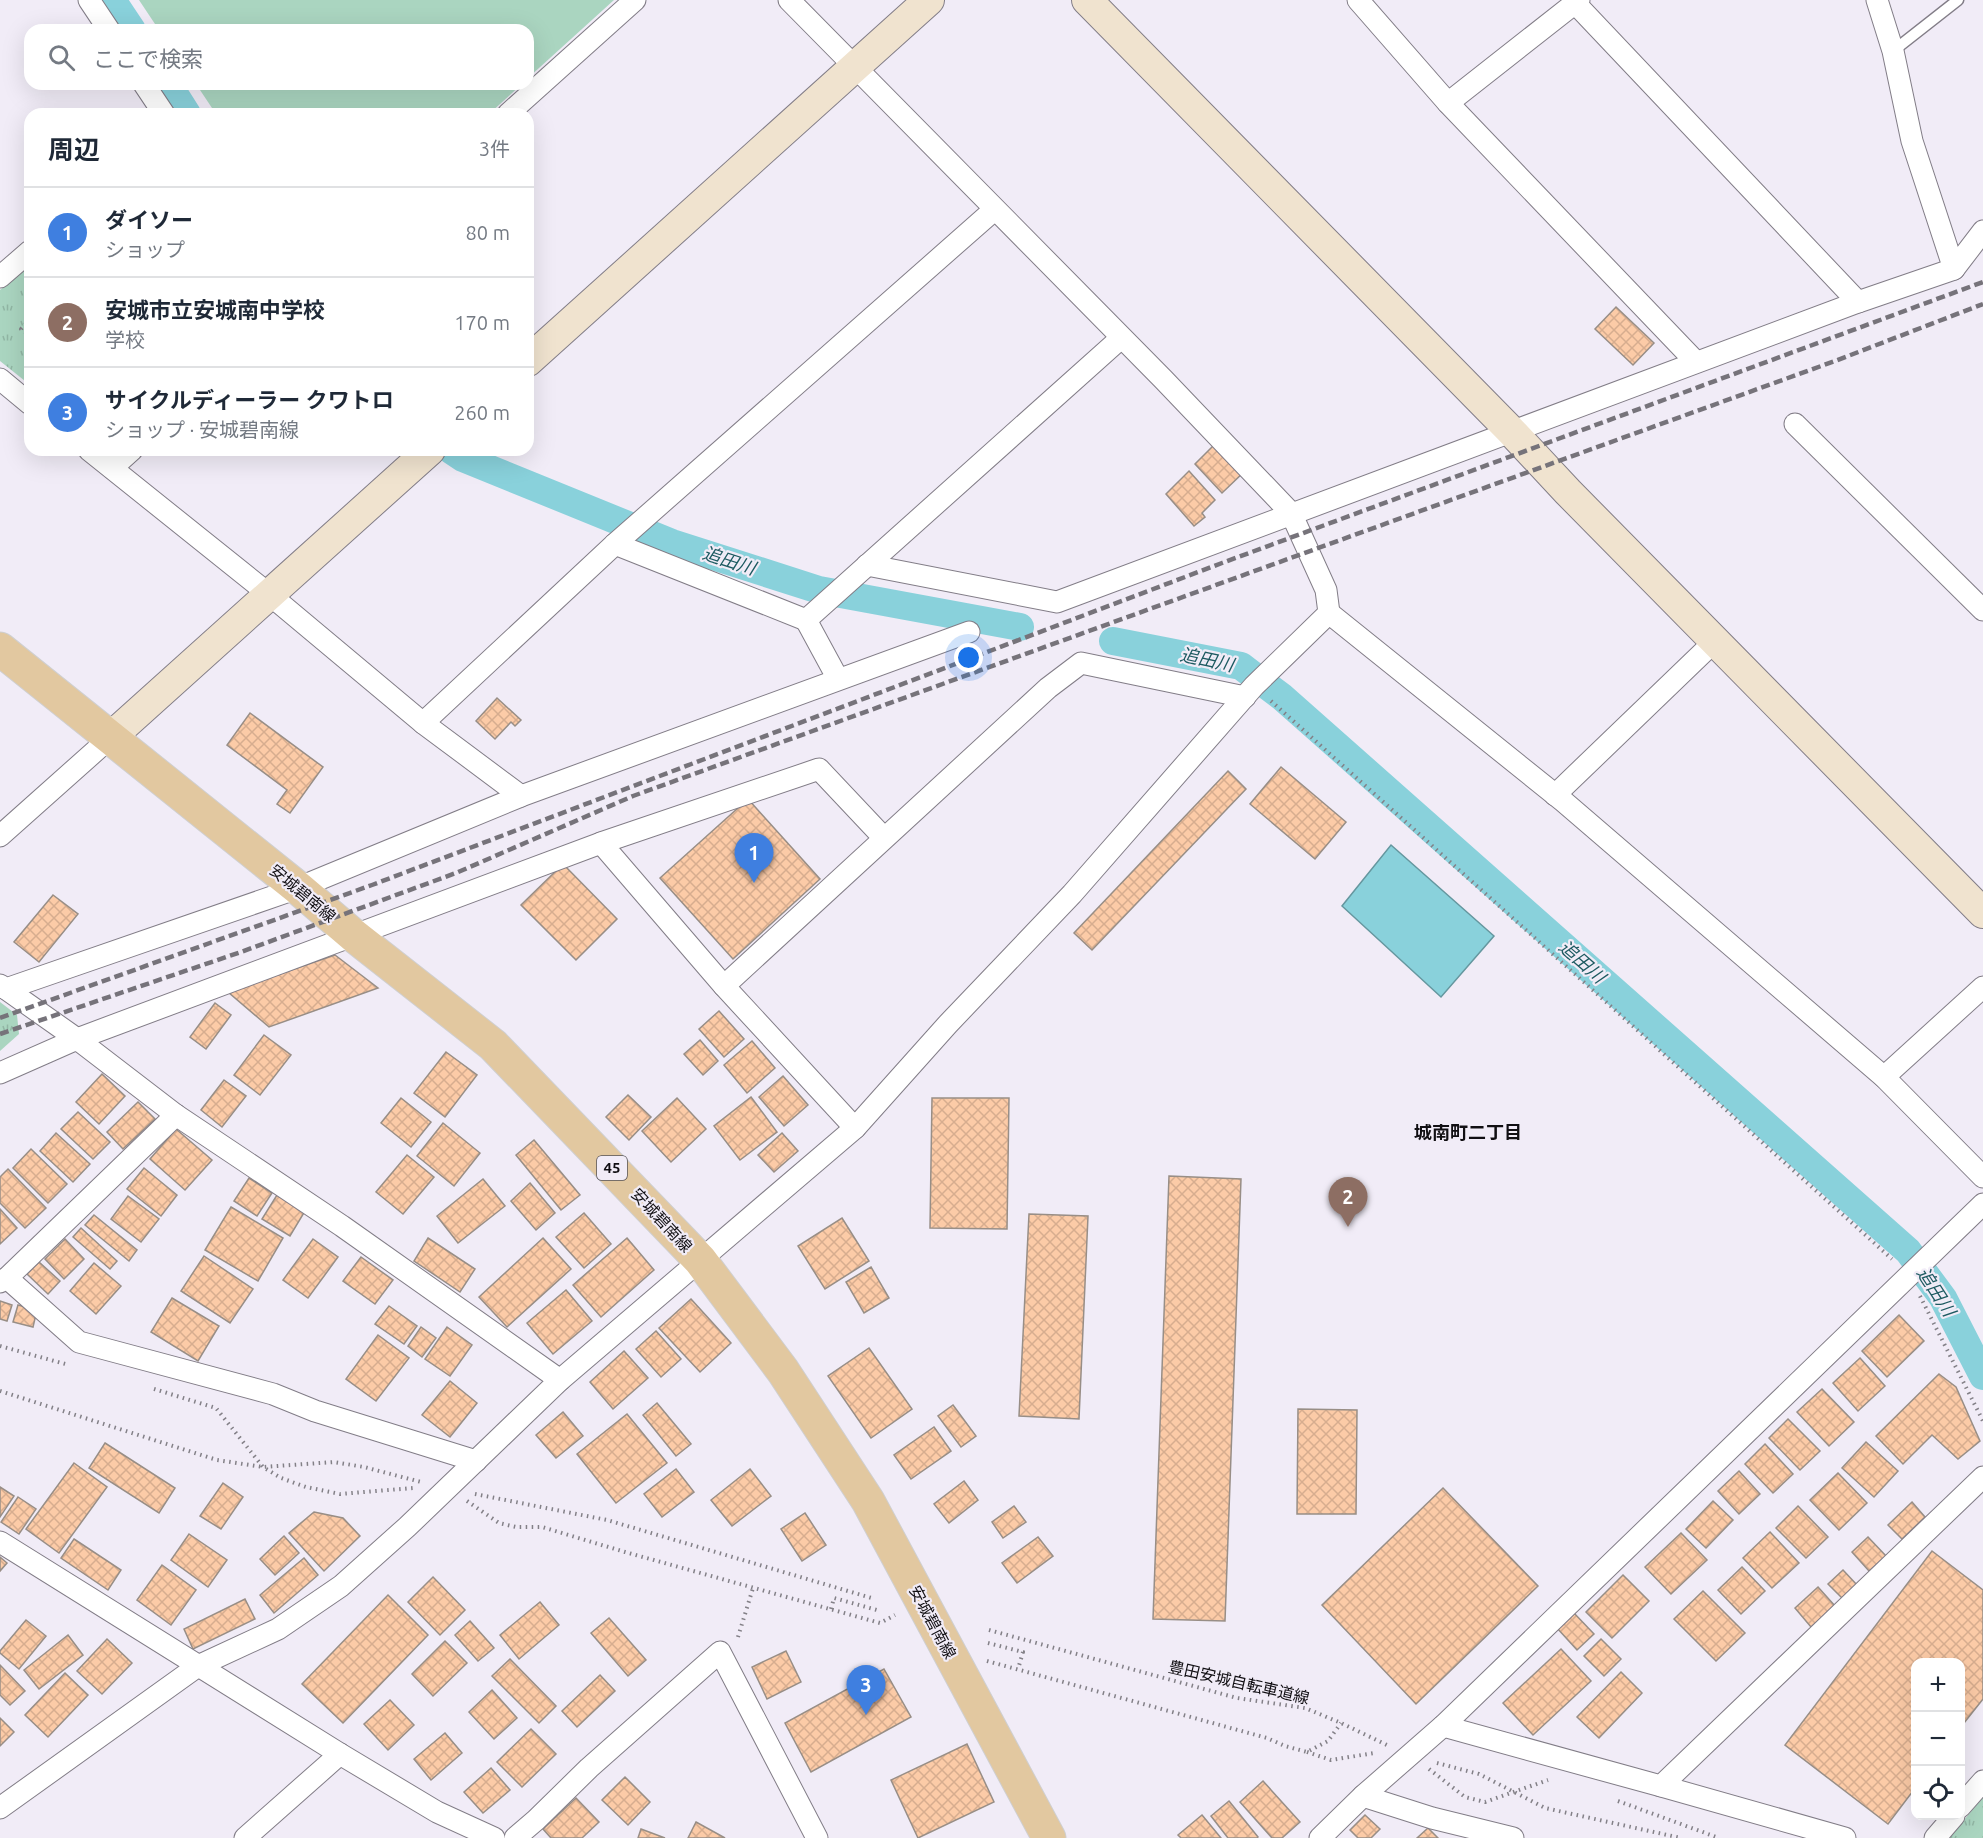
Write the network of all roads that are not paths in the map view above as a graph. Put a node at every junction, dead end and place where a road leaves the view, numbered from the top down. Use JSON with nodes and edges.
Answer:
{"nodes":[{"id":1,"x":89,"y":0,"type":"edge"},
{"id":2,"x":635,"y":0,"type":"edge"},
{"id":3,"x":789,"y":0,"type":"edge"},
{"id":4,"x":928,"y":0,"type":"edge"},
{"id":5,"x":1087,"y":0,"type":"edge"},
{"id":6,"x":1358,"y":0,"type":"edge"},
{"id":7,"x":1877,"y":0,"type":"edge"},
{"id":8,"x":1959,"y":0,"type":"edge"},
{"id":9,"x":1577,"y":1,"type":"edge"},
{"id":10,"x":105,"y":24,"type":"edge"},
{"id":11,"x":1893,"y":51,"type":"junction"},
{"id":12,"x":853,"y":66,"type":"junction"},
{"id":13,"x":148,"y":90,"type":"edge"},
{"id":14,"x":1448,"y":103,"type":"junction"},
{"id":15,"x":160,"y":108,"type":"edge"},
{"id":16,"x":515,"y":108,"type":"edge"},
{"id":17,"x":994,"y":210,"type":"junction"},
{"id":18,"x":1983,"y":231,"type":"edge"},
{"id":19,"x":24,"y":255,"type":"edge"},
{"id":20,"x":1954,"y":268,"type":"junction"},
{"id":21,"x":0,"y":277,"type":"edge"},
{"id":22,"x":1858,"y":302,"type":"junction"},
{"id":23,"x":1122,"y":338,"type":"junction"},
{"id":24,"x":534,"y":356,"type":"edge"},
{"id":25,"x":1696,"y":362,"type":"junction"},
{"id":26,"x":0,"y":380,"type":"edge"},
{"id":27,"x":24,"y":399,"type":"edge"},
{"id":28,"x":1795,"y":424,"type":"dead end"},
{"id":29,"x":1512,"y":432,"type":"junction"},
{"id":30,"x":97,"y":456,"type":"edge"},
{"id":31,"x":125,"y":456,"type":"edge"},
{"id":32,"x":423,"y":456,"type":"edge"},
{"id":33,"x":112,"y":468,"type":"junction"},
{"id":34,"x":1291,"y":513,"type":"junction"},
{"id":35,"x":621,"y":539,"type":"junction"},
{"id":36,"x":867,"y":565,"type":"junction"},
{"id":37,"x":270,"y":595,"type":"junction"},
{"id":38,"x":1983,"y":610,"type":"edge"},
{"id":39,"x":1329,"y":613,"type":"junction"},
{"id":40,"x":806,"y":620,"type":"junction"},
{"id":41,"x":969,"y":632,"type":"dead end"},
{"id":42,"x":1716,"y":640,"type":"junction"},
{"id":43,"x":0,"y":650,"type":"edge"},
{"id":44,"x":838,"y":679,"type":"junction"},
{"id":45,"x":1255,"y":685,"type":"junction"},
{"id":46,"x":423,"y":723,"type":"junction"},
{"id":47,"x":111,"y":737,"type":"junction"},
{"id":48,"x":1556,"y":795,"type":"junction"},
{"id":49,"x":521,"y":796,"type":"junction"},
{"id":50,"x":0,"y":836,"type":"edge"},
{"id":51,"x":884,"y":838,"type":"junction"},
{"id":52,"x":601,"y":843,"type":"junction"},
{"id":53,"x":298,"y":888,"type":"junction"},
{"id":54,"x":1983,"y":913,"type":"edge"},
{"id":55,"x":353,"y":935,"type":"junction"},
{"id":56,"x":724,"y":986,"type":"junction"},
{"id":57,"x":3,"y":987,"type":"edge"},
{"id":58,"x":1983,"y":987,"type":"edge"},
{"id":59,"x":77,"y":1039,"type":"junction"},
{"id":60,"x":0,"y":1073,"type":"edge"},
{"id":61,"x":1884,"y":1077,"type":"junction"},
{"id":62,"x":176,"y":1115,"type":"junction"},
{"id":63,"x":855,"y":1128,"type":"junction"},
{"id":64,"x":1983,"y":1177,"type":"edge"},
{"id":65,"x":1983,"y":1204,"type":"edge"},
{"id":66,"x":700,"y":1260,"type":"junction"},
{"id":67,"x":3,"y":1280,"type":"edge"},
{"id":68,"x":560,"y":1380,"type":"junction"},
{"id":69,"x":476,"y":1461,"type":"junction"},
{"id":70,"x":1983,"y":1477,"type":"edge"},
{"id":71,"x":0,"y":1542,"type":"edge"},
{"id":72,"x":198,"y":1666,"type":"junction"},
{"id":73,"x":1443,"y":1726,"type":"junction"},
{"id":74,"x":340,"y":1754,"type":"junction"},
{"id":75,"x":1983,"y":1781,"type":"edge"},
{"id":76,"x":1661,"y":1786,"type":"junction"},
{"id":77,"x":1363,"y":1796,"type":"junction"},
{"id":78,"x":1965,"y":1802,"type":"edge"},
{"id":79,"x":0,"y":1808,"type":"edge"},
{"id":80,"x":1950,"y":1820,"type":"edge"},
{"id":81,"x":245,"y":1838,"type":"edge"},
{"id":82,"x":494,"y":1838,"type":"edge"},
{"id":83,"x":515,"y":1838,"type":"edge"},
{"id":84,"x":818,"y":1838,"type":"edge"},
{"id":85,"x":1049,"y":1838,"type":"edge"},
{"id":86,"x":1320,"y":1838,"type":"edge"},
{"id":87,"x":1513,"y":1838,"type":"edge"},
{"id":88,"x":1845,"y":1838,"type":"edge"},
{"id":89,"x":1935,"y":1838,"type":"edge"}],
"edges":[{"from":1,"to":10,"type":"street"},
{"from":2,"to":16,"type":"street"},
{"from":3,"to":12,"type":"street"},
{"from":4,"to":12,"type":"street"},
{"from":5,"to":29,"type":"street"},
{"from":6,"to":14,"type":"street"},
{"from":7,"to":11,"type":"street"},
{"from":8,"to":11,"type":"lane"},
{"from":9,"to":14,"type":"street"},
{"from":9,"to":22,"type":"street"},
{"from":11,"to":20,"type":"street"},
{"from":12,"to":17,"type":"street"},
{"from":12,"to":24,"type":"street"},
{"from":13,"to":15,"type":"street"},
{"from":14,"to":25,"type":"street"},
{"from":17,"to":23,"type":"street"},
{"from":17,"to":35,"type":"street"},
{"from":18,"to":20,"type":"street"},
{"from":19,"to":21,"type":"street"},
{"from":20,"to":22,"type":"street"},
{"from":22,"to":25,"type":"street"},
{"from":23,"to":34,"type":"street"},
{"from":23,"to":36,"type":"street"},
{"from":25,"to":29,"type":"street"},
{"from":26,"to":27,"type":"street"},
{"from":28,"to":38,"type":"street"},
{"from":29,"to":34,"type":"street"},
{"from":29,"to":42,"type":"street"},
{"from":30,"to":33,"type":"street"},
{"from":31,"to":33,"type":"street"},
{"from":32,"to":37,"type":"street"},
{"from":33,"to":37,"type":"street"},
{"from":34,"to":36,"type":"street"},
{"from":34,"to":39,"type":"street"},
{"from":35,"to":40,"type":"street"},
{"from":35,"to":46,"type":"street"},
{"from":36,"to":40,"type":"street"},
{"from":37,"to":46,"type":"street"},
{"from":37,"to":47,"type":"street"},
{"from":39,"to":45,"type":"street"},
{"from":39,"to":48,"type":"street"},
{"from":40,"to":44,"type":"street"},
{"from":41,"to":44,"type":"street"},
{"from":42,"to":48,"type":"street"},
{"from":42,"to":54,"type":"street"},
{"from":43,"to":47,"type":"main road","name":"安城碧南線","number":"45"},
{"from":44,"to":49,"type":"street"},
{"from":45,"to":51,"type":"street"},
{"from":45,"to":63,"type":"street"},
{"from":46,"to":49,"type":"street"},
{"from":47,"to":50,"type":"street"},
{"from":47,"to":53,"type":"main road","name":"安城碧南線","number":"45"},
{"from":48,"to":61,"type":"street"},
{"from":49,"to":53,"type":"street"},
{"from":51,"to":52,"type":"street"},
{"from":51,"to":56,"type":"street"},
{"from":52,"to":55,"type":"street"},
{"from":52,"to":56,"type":"street"},
{"from":53,"to":55,"type":"main road","name":"安城碧南線","number":"45"},
{"from":53,"to":57,"type":"street"},
{"from":55,"to":59,"type":"street"},
{"from":55,"to":66,"type":"main road","name":"安城碧南線","number":"45"},
{"from":56,"to":63,"type":"street"},
{"from":57,"to":59,"type":"street"},
{"from":58,"to":61,"type":"street"},
{"from":59,"to":60,"type":"street"},
{"from":59,"to":62,"type":"street"},
{"from":61,"to":64,"type":"street"},
{"from":62,"to":67,"type":"street"},
{"from":62,"to":68,"type":"street"},
{"from":63,"to":66,"type":"street"},
{"from":65,"to":73,"type":"street"},
{"from":66,"to":68,"type":"street"},
{"from":66,"to":85,"type":"main road","name":"安城碧南線","number":"45"},
{"from":67,"to":69,"type":"street"},
{"from":68,"to":69,"type":"street"},
{"from":69,"to":72,"type":"street"},
{"from":70,"to":76,"type":"street"},
{"from":71,"to":72,"type":"street"},
{"from":72,"to":74,"type":"street"},
{"from":72,"to":79,"type":"street"},
{"from":73,"to":76,"type":"street"},
{"from":73,"to":77,"type":"street"},
{"from":74,"to":81,"type":"street"},
{"from":74,"to":82,"type":"street"},
{"from":75,"to":78,"type":"street"},
{"from":76,"to":88,"type":"street"},
{"from":77,"to":86,"type":"street"},
{"from":77,"to":87,"type":"street"},
{"from":80,"to":89,"type":"street"},
{"from":83,"to":84,"type":"street"}]}
